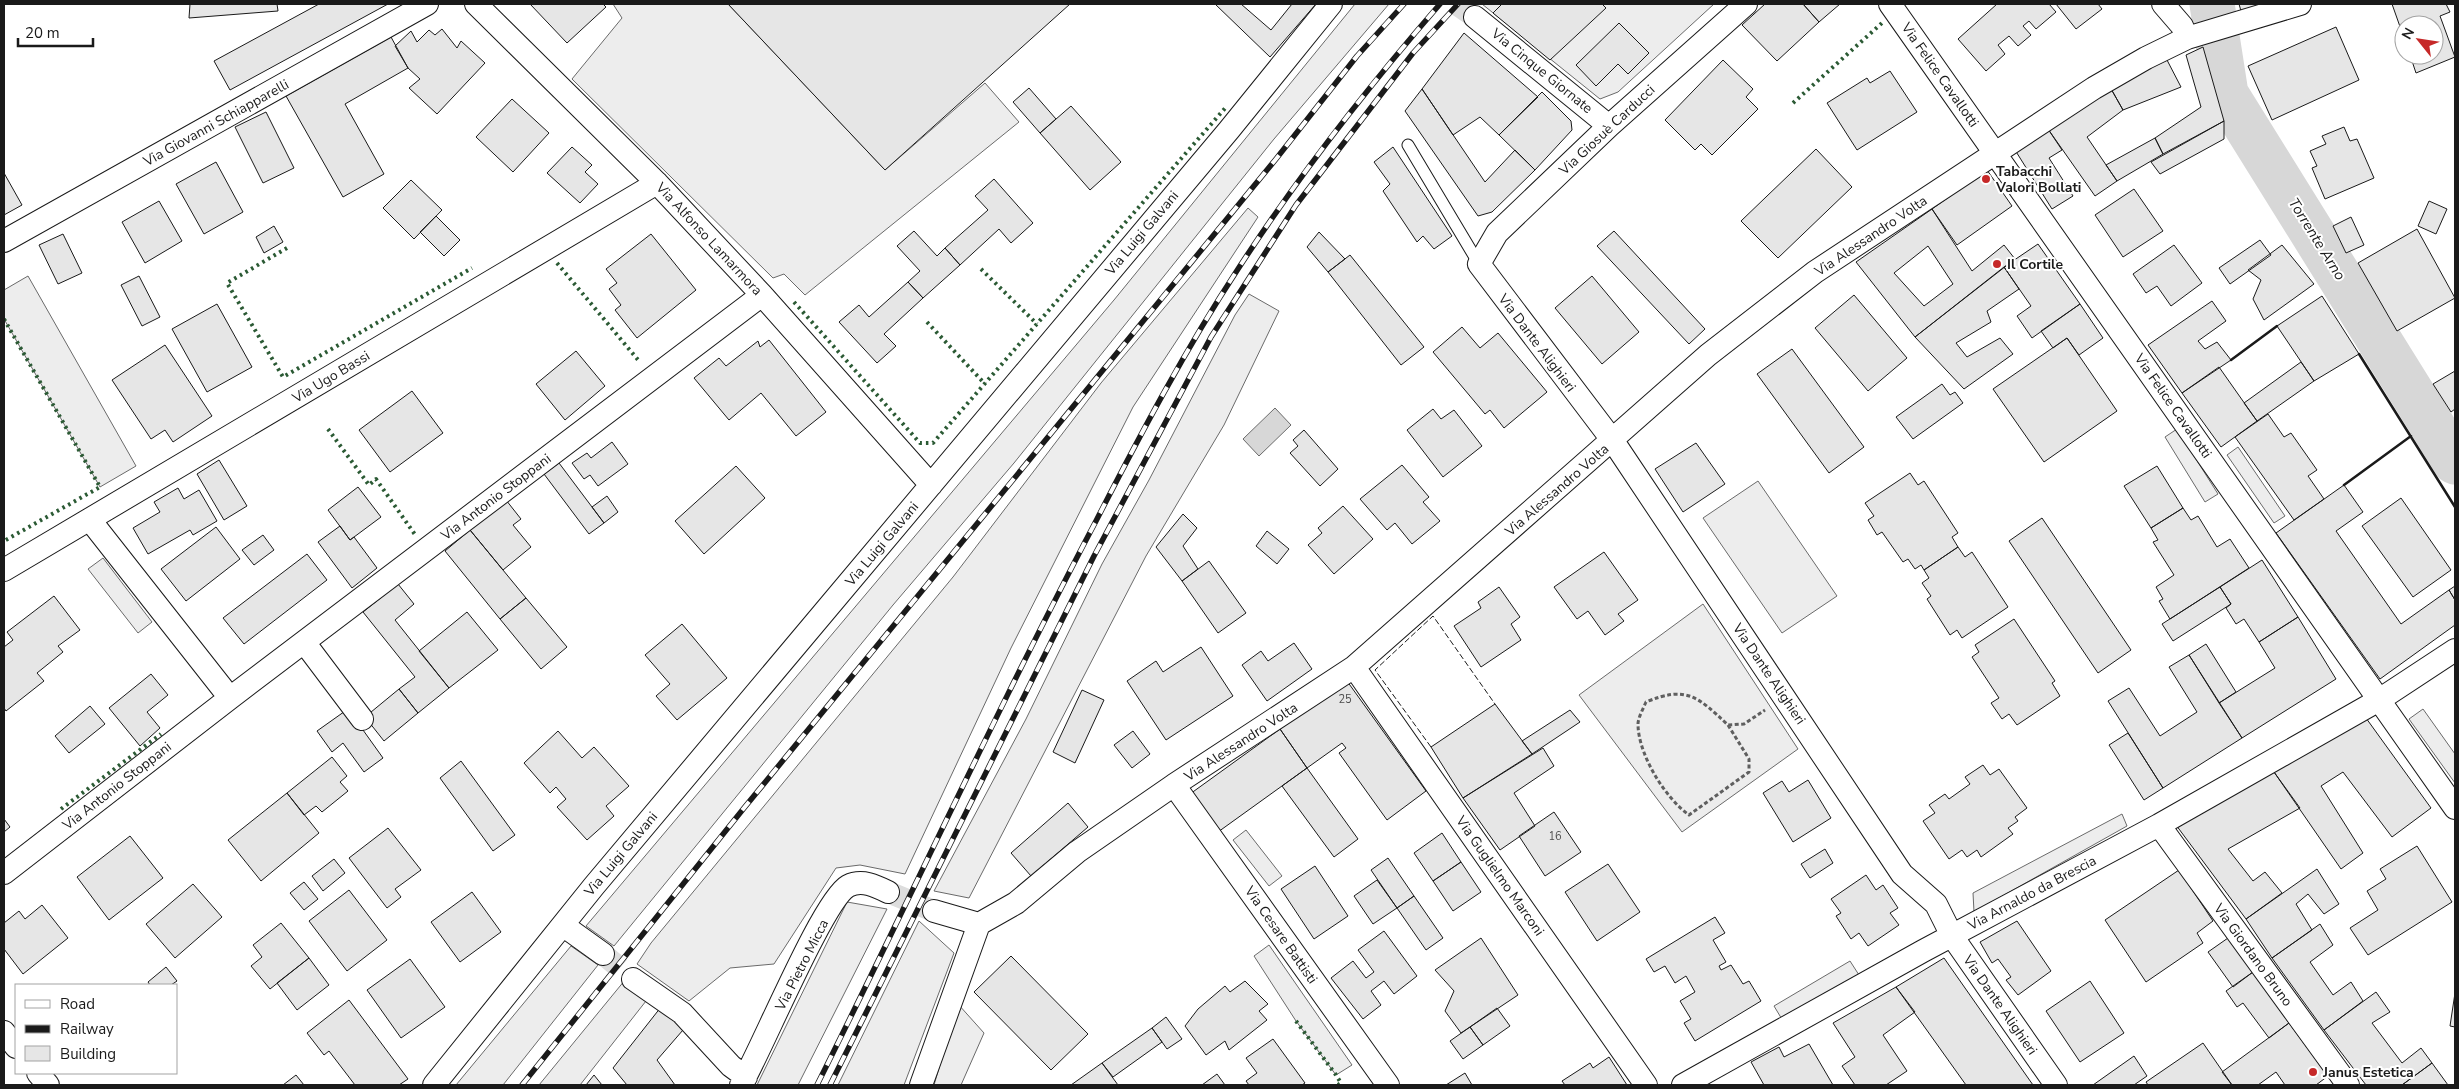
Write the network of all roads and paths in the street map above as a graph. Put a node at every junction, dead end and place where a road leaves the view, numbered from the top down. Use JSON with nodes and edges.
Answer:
{"nodes":[{"id":1,"x":427,"y":4,"type":"edge"},
{"id":2,"x":476,"y":4,"type":"edge"},
{"id":3,"x":1331,"y":4,"type":"edge"},
{"id":4,"x":1746,"y":4,"type":"edge"},
{"id":5,"x":1890,"y":4,"type":"edge"},
{"id":6,"x":2163,"y":4,"type":"edge"},
{"id":7,"x":2300,"y":4,"type":"edge"},
{"id":8,"x":1474,"y":17,"type":"tunnel mouth"},
{"id":9,"x":2194,"y":37,"type":"junction"},
{"id":10,"x":1609,"y":126,"type":"junction"},
{"id":11,"x":1408,"y":145,"type":"dead end"},
{"id":12,"x":1995,"y":153,"type":"junction"},
{"id":13,"x":657,"y":183,"type":"junction"},
{"id":14,"x":4,"y":241,"type":"edge"},
{"id":15,"x":1478,"y":264,"type":"junction"},
{"id":16,"x":762,"y":295,"type":"junction"},
{"id":17,"x":1613,"y":441,"type":"junction"},
{"id":18,"x":931,"y":486,"type":"junction"},
{"id":19,"x":90,"y":520,"type":"junction"},
{"id":20,"x":4,"y":570,"type":"edge"},
{"id":21,"x":304,"y":642,"type":"junction"},
{"id":22,"x":2455,"y":650,"type":"edge"},
{"id":23,"x":1354,"y":667,"type":"junction"},
{"id":24,"x":1784,"y":697,"type":"junction"},
{"id":25,"x":230,"y":698,"type":"junction"},
{"id":26,"x":2380,"y":700,"type":"junction"},
{"id":27,"x":362,"y":719,"type":"dead end"},
{"id":28,"x":1728,"y":725,"type":"junction"},
{"id":29,"x":1174,"y":785,"type":"junction"},
{"id":30,"x":2455,"y":808,"type":"edge"},
{"id":31,"x":2159,"y":825,"type":"junction"},
{"id":32,"x":4,"y":873,"type":"edge"},
{"id":33,"x":888,"y":892,"type":"tunnel mouth"},
{"id":34,"x":934,"y":911,"type":"tunnel mouth"},
{"id":35,"x":979,"y":924,"type":"junction"},
{"id":36,"x":564,"y":926,"type":"junction"},
{"id":37,"x":1952,"y":936,"type":"junction"},
{"id":38,"x":604,"y":954,"type":"tunnel mouth"},
{"id":39,"x":633,"y":979,"type":"tunnel mouth"},
{"id":40,"x":4,"y":1032,"type":"edge"},
{"id":41,"x":15,"y":1046,"type":"edge"},
{"id":42,"x":39,"y":1074,"type":"edge"},
{"id":43,"x":744,"y":1081,"type":"edge"},
{"id":44,"x":1379,"y":1082,"type":"edge"},
{"id":45,"x":48,"y":1085,"type":"edge"},
{"id":46,"x":434,"y":1085,"type":"edge"},
{"id":47,"x":921,"y":1085,"type":"edge"},
{"id":48,"x":1646,"y":1085,"type":"edge"},
{"id":49,"x":1683,"y":1085,"type":"edge"},
{"id":50,"x":2056,"y":1085,"type":"edge"},
{"id":51,"x":2348,"y":1085,"type":"edge"}],
"edges":[{"from":1,"to":14,"type":"street","name":"Via Giovanni Schiapparelli"},
{"from":2,"to":13,"type":"street","name":"Via Alfonso Lamarmora"},
{"from":3,"to":18,"type":"street","name":"Via Luigi Galvani"},
{"from":4,"to":10,"type":"street","name":"Via Giosuè Carducci"},
{"from":5,"to":12,"type":"street","name":"Via Felice Cavallotti"},
{"from":6,"to":9,"type":"street"},
{"from":7,"to":9,"type":"street","name":"Via Alessandro Volta"},
{"from":8,"to":10,"type":"street","name":"Via Cinque Giornate"},
{"from":9,"to":12,"type":"street","name":"Via Alessandro Volta"},
{"from":10,"to":15,"type":"street","name":"Via Giosuè Carducci"},
{"from":11,"to":15,"type":"lane"},
{"from":12,"to":17,"type":"street","name":"Via Alessandro Volta"},
{"from":12,"to":26,"type":"street","name":"Via Felice Cavallotti"},
{"from":13,"to":16,"type":"street","name":"Via Alfonso Lamarmora"},
{"from":13,"to":19,"type":"street","name":"Via Ugo Bassi"},
{"from":15,"to":17,"type":"street","name":"Via Dante Alighieri"},
{"from":16,"to":18,"type":"street","name":"Via Alfonso Lamarmora"},
{"from":16,"to":21,"type":"street","name":"Via Antonio Stoppani"},
{"from":17,"to":23,"type":"street","name":"Via Alessandro Volta"},
{"from":17,"to":24,"type":"street","name":"Via Dante Alighieri"},
{"from":18,"to":36,"type":"street","name":"Via Luigi Galvani"},
{"from":19,"to":20,"type":"street","name":"Via Ugo Bassi"},
{"from":19,"to":25,"type":"street"},
{"from":21,"to":25,"type":"street","name":"Via Antonio Stoppani"},
{"from":21,"to":27,"type":"street"},
{"from":22,"to":26,"type":"street","name":"Via Arnaldo da Brescia"},
{"from":23,"to":29,"type":"street","name":"Via Alessandro Volta"},
{"from":23,"to":48,"type":"street","name":"Via Guglielmo Marconi"},
{"from":24,"to":28,"type":"path"},
{"from":24,"to":37,"type":"street","name":"Via Dante Alighieri"},
{"from":25,"to":32,"type":"street","name":"Via Antonio Stoppani"},
{"from":26,"to":30,"type":"street","name":"Via Felice Cavallotti"},
{"from":26,"to":31,"type":"street","name":"Via Arnaldo da Brescia"},
{"from":28,"to":28,"type":"path"},
{"from":29,"to":35,"type":"street","name":"Via Alessandro Volta"},
{"from":29,"to":44,"type":"street","name":"Via Cesare Battisti"},
{"from":31,"to":37,"type":"street","name":"Via Arnaldo da Brescia"},
{"from":31,"to":51,"type":"street","name":"Via Giordano Bruno"},
{"from":33,"to":43,"type":"street","name":"Via Pietro Micca"},
{"from":34,"to":35,"type":"street"},
{"from":35,"to":47,"type":"street"},
{"from":36,"to":38,"type":"street"},
{"from":36,"to":46,"type":"street","name":"Via Luigi Galvani"},
{"from":37,"to":49,"type":"street","name":"Via Arnaldo da Brescia"},
{"from":37,"to":50,"type":"street","name":"Via Dante Alighieri"},
{"from":39,"to":43,"type":"street"},
{"from":40,"to":41,"type":"street"},
{"from":42,"to":45,"type":"street"}]}
